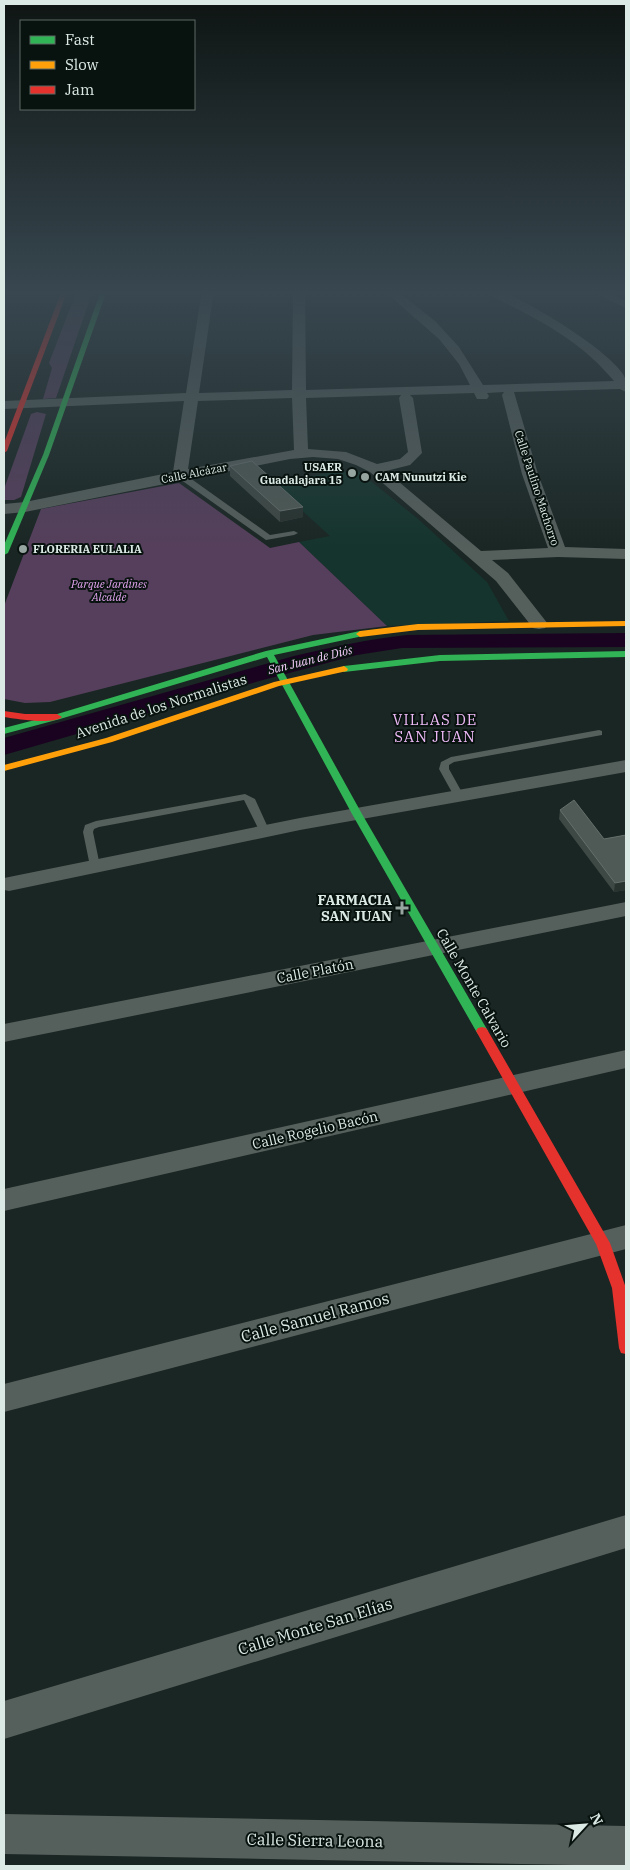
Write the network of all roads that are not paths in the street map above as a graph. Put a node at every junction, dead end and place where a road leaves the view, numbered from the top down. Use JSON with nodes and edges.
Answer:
{"nodes":[{"id":1,"x":32,"y":377,"type":"edge"},
{"id":2,"x":74,"y":377,"type":"edge"},
{"id":3,"x":195,"y":377,"type":"edge"},
{"id":4,"x":299,"y":377,"type":"edge"},
{"id":5,"x":473,"y":377,"type":"edge"},
{"id":6,"x":617,"y":377,"type":"edge"},
{"id":7,"x":626,"y":388,"type":"edge"},
{"id":8,"x":481,"y":392,"type":"junction"},
{"id":9,"x":509,"y":395,"type":"junction"},
{"id":10,"x":299,"y":398,"type":"junction"},
{"id":11,"x":406,"y":398,"type":"junction"},
{"id":12,"x":191,"y":400,"type":"junction"},
{"id":13,"x":4,"y":405,"type":"edge"},
{"id":14,"x":64,"y":405,"type":"junction"},
{"id":15,"x":21,"y":407,"type":"junction"},
{"id":16,"x":4,"y":410,"type":"edge"},
{"id":17,"x":4,"y":451,"type":"edge"},
{"id":18,"x":302,"y":454,"type":"junction"},
{"id":19,"x":375,"y":469,"type":"junction"},
{"id":20,"x":180,"y":475,"type":"junction"},
{"id":21,"x":25,"y":507,"type":"junction"},
{"id":22,"x":4,"y":509,"type":"edge"},
{"id":23,"x":294,"y":533,"type":"dead end"},
{"id":24,"x":558,"y":552,"type":"junction"},
{"id":25,"x":4,"y":553,"type":"edge"},
{"id":26,"x":626,"y":554,"type":"edge"},
{"id":27,"x":478,"y":556,"type":"junction"},
{"id":28,"x":626,"y":623,"type":"edge"},
{"id":29,"x":539,"y":624,"type":"junction"},
{"id":30,"x":626,"y":654,"type":"edge"},
{"id":31,"x":271,"y":655,"type":"junction"},
{"id":32,"x":284,"y":680,"type":"junction"},
{"id":33,"x":4,"y":714,"type":"edge"},
{"id":34,"x":57,"y":717,"type":"junction"},
{"id":35,"x":4,"y":731,"type":"edge"},
{"id":36,"x":599,"y":733,"type":"dead end"},
{"id":37,"x":626,"y":766,"type":"edge"},
{"id":38,"x":4,"y":768,"type":"edge"},
{"id":39,"x":460,"y":796,"type":"junction"},
{"id":40,"x":357,"y":814,"type":"junction"},
{"id":41,"x":265,"y":832,"type":"junction"},
{"id":42,"x":95,"y":866,"type":"junction"},
{"id":43,"x":9,"y":884,"type":"dead end"},
{"id":44,"x":626,"y":909,"type":"edge"},
{"id":45,"x":434,"y":947,"type":"junction"},
{"id":46,"x":4,"y":1033,"type":"edge"},
{"id":47,"x":626,"y":1059,"type":"edge"},
{"id":48,"x":513,"y":1085,"type":"junction"},
{"id":49,"x":4,"y":1200,"type":"edge"},
{"id":50,"x":614,"y":1240,"type":"edge"},
{"id":51,"x":626,"y":1348,"type":"edge"},
{"id":52,"x":4,"y":1398,"type":"edge"},
{"id":53,"x":626,"y":1531,"type":"edge"},
{"id":54,"x":4,"y":1720,"type":"edge"},
{"id":55,"x":4,"y":1834,"type":"edge"},
{"id":56,"x":626,"y":1846,"type":"edge"}],
"edges":[{"from":1,"to":15,"type":"street"},
{"from":2,"to":14,"type":"street"},
{"from":3,"to":12,"type":"street"},
{"from":4,"to":10,"type":"street"},
{"from":5,"to":8,"type":"street"},
{"from":6,"to":7,"type":"street"},
{"from":7,"to":8,"type":"street"},
{"from":7,"to":9,"type":"street"},
{"from":8,"to":9,"type":"street"},
{"from":8,"to":10,"type":"street"},
{"from":8,"to":11,"type":"street"},
{"from":9,"to":24,"type":"street","name":"Calle Paulino Machorro"},
{"from":10,"to":11,"type":"street"},
{"from":10,"to":12,"type":"street"},
{"from":10,"to":18,"type":"street"},
{"from":11,"to":19,"type":"street"},
{"from":12,"to":14,"type":"street"},
{"from":12,"to":20,"type":"street"},
{"from":13,"to":15,"type":"street"},
{"from":14,"to":15,"type":"street"},
{"from":14,"to":21,"type":"street"},
{"from":15,"to":16,"type":"street"},
{"from":15,"to":17,"type":"street"},
{"from":18,"to":19,"type":"street","name":"Calle Alcázar"},
{"from":18,"to":20,"type":"street","name":"Calle Alcázar"},
{"from":19,"to":27,"type":"street","name":"Calle Alcázar"},
{"from":20,"to":21,"type":"street","name":"Calle Alcázar"},
{"from":20,"to":23,"type":"lane"},
{"from":21,"to":22,"type":"street","name":"Calle Alcázar"},
{"from":21,"to":25,"type":"street"},
{"from":24,"to":26,"type":"street"},
{"from":24,"to":27,"type":"street"},
{"from":27,"to":29,"type":"street","name":"Calle Alcázar"},
{"from":28,"to":29,"type":"street","name":"Avenida de los Normalistas"},
{"from":29,"to":31,"type":"street","name":"Avenida de los Normalistas"},
{"from":30,"to":32,"type":"street","name":"Avenida de los Normalistas"},
{"from":31,"to":32,"type":"street","name":"Calle Monte Calvario"},
{"from":31,"to":34,"type":"street","name":"Avenida de los Normalistas"},
{"from":32,"to":38,"type":"street","name":"Avenida de los Normalistas"},
{"from":32,"to":40,"type":"street","name":"Calle Monte Calvario"},
{"from":33,"to":34,"type":"street"},
{"from":34,"to":35,"type":"street","name":"Avenida de los Normalistas"},
{"from":36,"to":39,"type":"lane"},
{"from":37,"to":39,"type":"street"},
{"from":39,"to":40,"type":"street"},
{"from":40,"to":41,"type":"street"},
{"from":40,"to":45,"type":"street","name":"Calle Monte Calvario"},
{"from":41,"to":42,"type":"street"},
{"from":41,"to":42,"type":"lane"},
{"from":42,"to":43,"type":"street"},
{"from":44,"to":45,"type":"street","name":"Calle Platón"},
{"from":45,"to":46,"type":"street","name":"Calle Platón"},
{"from":45,"to":48,"type":"street","name":"Calle Monte Calvario"},
{"from":47,"to":48,"type":"street","name":"Calle Rogelio Bacón"},
{"from":48,"to":49,"type":"street","name":"Calle Rogelio Bacón"},
{"from":48,"to":50,"type":"street","name":"Calle Monte Calvario"},
{"from":50,"to":51,"type":"street","name":"Calle Monte Calvario"},
{"from":50,"to":52,"type":"street","name":"Calle Samuel Ramos"},
{"from":53,"to":54,"type":"street","name":"Calle Monte San Elías"},
{"from":55,"to":56,"type":"street","name":"Calle Sierra Leona"}]}
